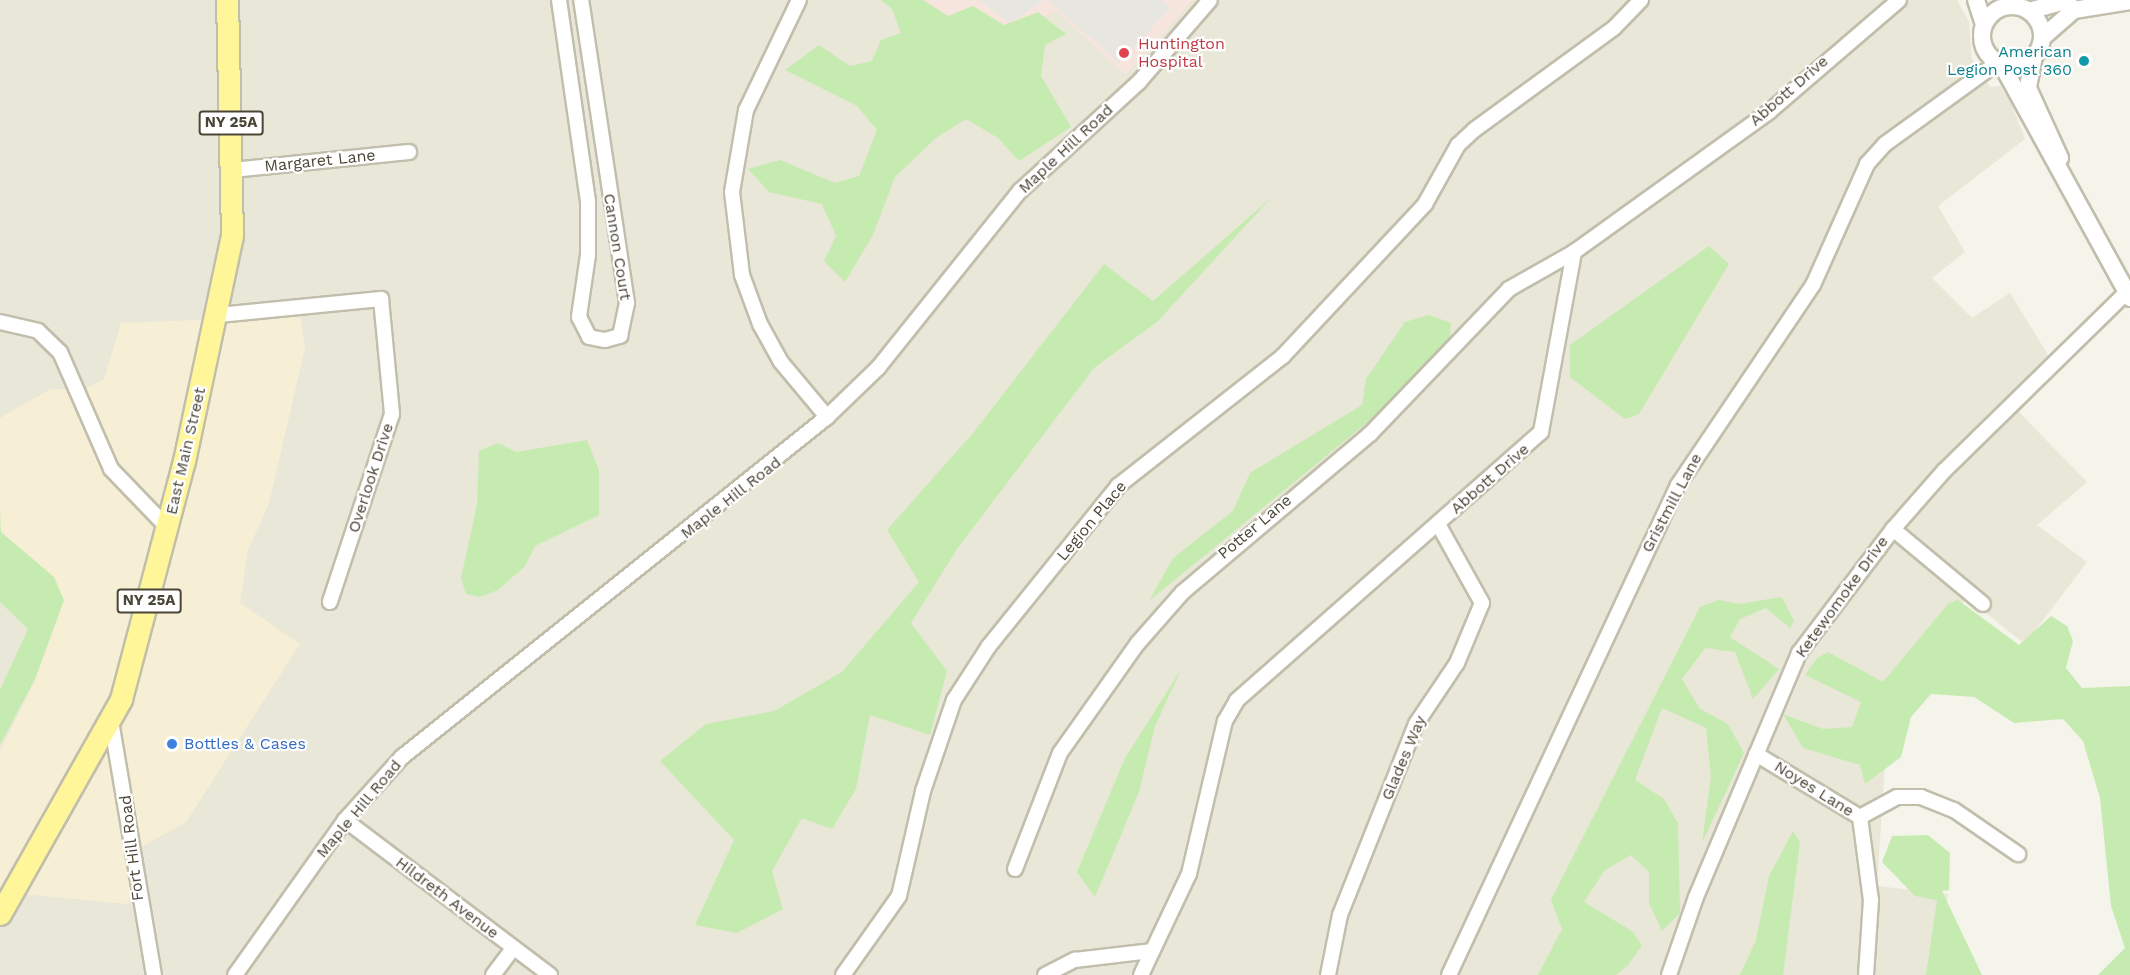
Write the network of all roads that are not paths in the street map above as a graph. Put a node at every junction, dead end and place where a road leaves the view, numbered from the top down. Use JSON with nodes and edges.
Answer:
{"nodes":[{"id":1,"x":227,"y":0,"type":"edge"},
{"id":2,"x":558,"y":0,"type":"edge"},
{"id":3,"x":582,"y":0,"type":"edge"},
{"id":4,"x":799,"y":0,"type":"edge"},
{"id":5,"x":1209,"y":0,"type":"edge"},
{"id":6,"x":1641,"y":0,"type":"edge"},
{"id":7,"x":1899,"y":0,"type":"edge"},
{"id":8,"x":1976,"y":0,"type":"edge"},
{"id":9,"x":2069,"y":0,"type":"edge"},
{"id":10,"x":2130,"y":1,"type":"edge"},
{"id":11,"x":2006,"y":2,"type":"edge"},
{"id":12,"x":2029,"y":12,"type":"junction"},
{"id":13,"x":1984,"y":24,"type":"junction"},
{"id":14,"x":2043,"y":36,"type":"junction"},
{"id":15,"x":2034,"y":56,"type":"junction"},
{"id":16,"x":2000,"y":64,"type":"junction"},
{"id":17,"x":601,"y":140,"type":"junction"},
{"id":18,"x":579,"y":143,"type":"junction"},
{"id":19,"x":409,"y":152,"type":"dead end"},
{"id":20,"x":232,"y":170,"type":"junction"},
{"id":21,"x":2076,"y":198,"type":"junction"},
{"id":22,"x":1574,"y":252,"type":"junction"},
{"id":23,"x":2129,"y":295,"type":"edge"},
{"id":24,"x":218,"y":315,"type":"junction"},
{"id":25,"x":0,"y":322,"type":"edge"},
{"id":26,"x":827,"y":417,"type":"junction"},
{"id":27,"x":1438,"y":524,"type":"junction"},
{"id":28,"x":168,"y":528,"type":"junction"},
{"id":29,"x":1893,"y":529,"type":"junction"},
{"id":30,"x":330,"y":602,"type":"dead end"},
{"id":31,"x":1983,"y":604,"type":"dead end"},
{"id":32,"x":111,"y":721,"type":"junction"},
{"id":33,"x":1756,"y":754,"type":"junction"},
{"id":34,"x":1860,"y":817,"type":"junction"},
{"id":35,"x":345,"y":820,"type":"junction"},
{"id":36,"x":2018,"y":854,"type":"dead end"},
{"id":37,"x":1015,"y":869,"type":"dead end"},
{"id":38,"x":23,"y":873,"type":"junction"},
{"id":39,"x":0,"y":900,"type":"edge"},
{"id":40,"x":0,"y":914,"type":"edge"},
{"id":41,"x":513,"y":948,"type":"junction"},
{"id":42,"x":1152,"y":951,"type":"junction"},
{"id":43,"x":154,"y":975,"type":"edge"},
{"id":44,"x":235,"y":975,"type":"edge"},
{"id":45,"x":493,"y":975,"type":"edge"},
{"id":46,"x":550,"y":975,"type":"edge"},
{"id":47,"x":843,"y":975,"type":"edge"},
{"id":48,"x":1045,"y":975,"type":"edge"},
{"id":49,"x":1141,"y":975,"type":"edge"},
{"id":50,"x":1328,"y":975,"type":"edge"},
{"id":51,"x":1449,"y":975,"type":"edge"},
{"id":52,"x":1670,"y":975,"type":"edge"},
{"id":53,"x":1866,"y":975,"type":"edge"}],
"edges":[{"from":1,"to":20,"type":"main road","name":"East Main Street","number":"NY 25A"},
{"from":2,"to":18,"type":"street","name":"Cannon Court"},
{"from":3,"to":17,"type":"street","name":"Cannon Court"},
{"from":4,"to":26,"type":"street"},
{"from":5,"to":26,"type":"street","name":"Maple Hill Road"},
{"from":6,"to":47,"type":"street","name":"Legion Place"},
{"from":7,"to":22,"type":"street","name":"Abbott Drive"},
{"from":8,"to":13,"type":"street"},
{"from":9,"to":12,"type":"street"},
{"from":10,"to":14,"type":"street"},
{"from":11,"to":12,"type":"street"},
{"from":11,"to":13,"type":"street"},
{"from":12,"to":14,"type":"street"},
{"from":13,"to":16,"type":"street"},
{"from":14,"to":15,"type":"street"},
{"from":15,"to":16,"type":"street"},
{"from":15,"to":21,"type":"street"},
{"from":16,"to":21,"type":"street"},
{"from":16,"to":51,"type":"street","name":"Gristmill Lane"},
{"from":17,"to":18,"type":"street"},
{"from":17,"to":18,"type":"street","name":"Cannon Court"},
{"from":19,"to":20,"type":"street","name":"Margaret Lane"},
{"from":20,"to":24,"type":"main road","name":"East Main Street","number":"NY 25A"},
{"from":21,"to":23,"type":"street"},
{"from":22,"to":27,"type":"street","name":"Abbott Drive"},
{"from":22,"to":37,"type":"street","name":"Potter Lane"},
{"from":23,"to":29,"type":"street","name":"Ketewomoke Drive"},
{"from":24,"to":28,"type":"main road","name":"East Main Street","number":"NY 25A"},
{"from":24,"to":30,"type":"street","name":"Overlook Drive"},
{"from":25,"to":28,"type":"street"},
{"from":26,"to":35,"type":"street","name":"Maple Hill Road"},
{"from":27,"to":42,"type":"street","name":"Abbott Drive"},
{"from":27,"to":50,"type":"street","name":"Glades Way"},
{"from":28,"to":32,"type":"main road","name":"East Main Street","number":"NY 25A"},
{"from":29,"to":31,"type":"street"},
{"from":29,"to":33,"type":"street","name":"Ketewomoke Drive"},
{"from":32,"to":38,"type":"main road","name":"East Main Street","number":"NY 25A"},
{"from":32,"to":43,"type":"street","name":"Fort Hill Road"},
{"from":33,"to":34,"type":"street","name":"Noyes Lane"},
{"from":33,"to":52,"type":"street","name":"Ketewomoke Drive"},
{"from":34,"to":36,"type":"street"},
{"from":34,"to":53,"type":"street","name":"Noyes Lane"},
{"from":35,"to":41,"type":"street","name":"Hildreth Avenue"},
{"from":35,"to":44,"type":"street","name":"Maple Hill Road"},
{"from":38,"to":39,"type":"main road","name":"East Main Street","number":"NY 25A"},
{"from":38,"to":40,"type":"main road","name":"East Main Street"},
{"from":41,"to":45,"type":"street"},
{"from":41,"to":46,"type":"street","name":"Hildreth Avenue"},
{"from":42,"to":48,"type":"street"},
{"from":42,"to":49,"type":"street","name":"Abbott Drive"}]}
